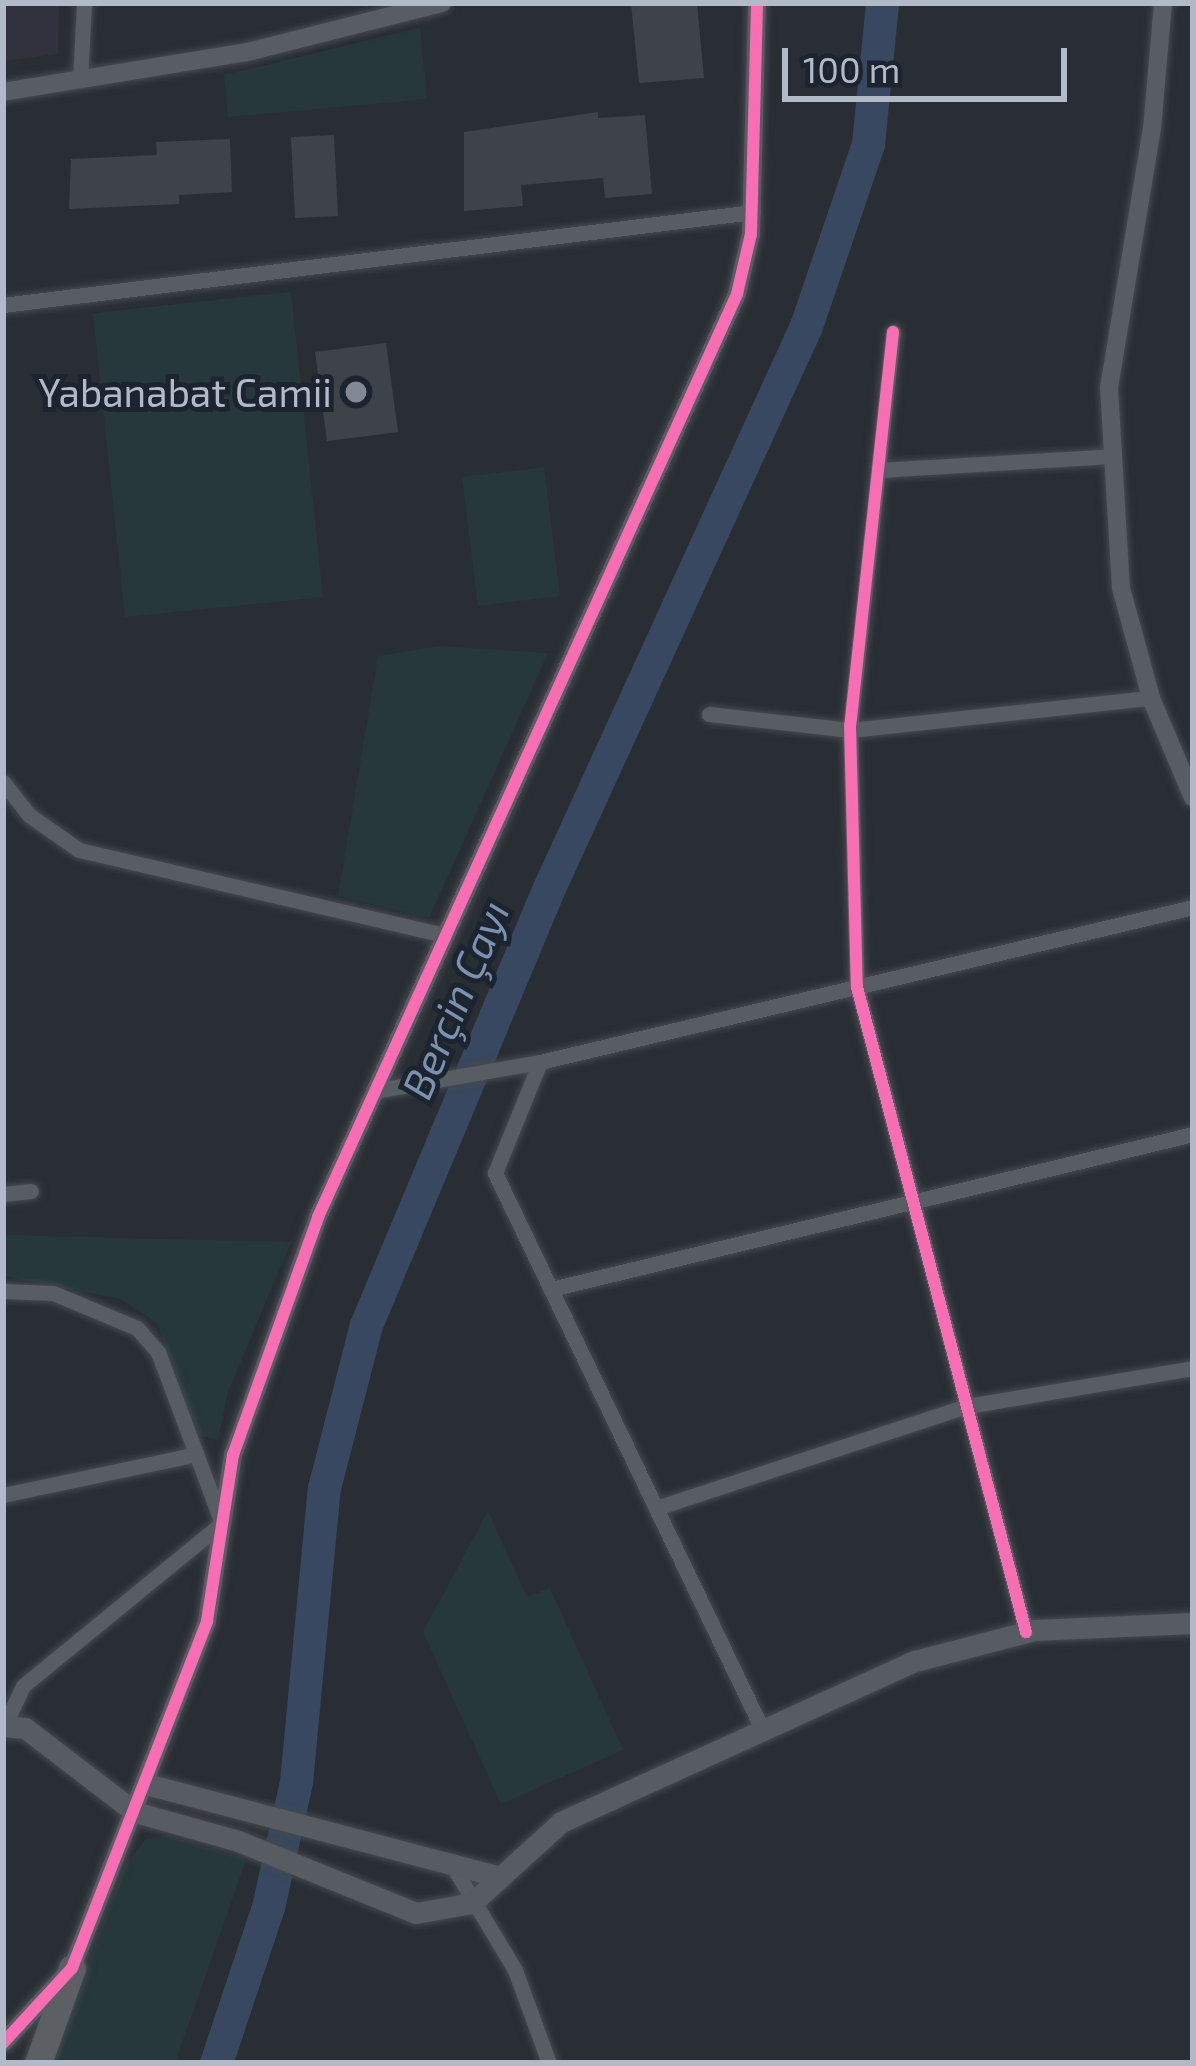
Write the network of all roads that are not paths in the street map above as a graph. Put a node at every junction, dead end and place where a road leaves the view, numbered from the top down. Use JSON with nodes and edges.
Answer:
{"nodes":[{"id":1,"x":84,"y":3,"type":"edge"},
{"id":2,"x":442,"y":3,"type":"edge"},
{"id":3,"x":757,"y":3,"type":"edge"},
{"id":4,"x":1163,"y":3,"type":"edge"},
{"id":5,"x":80,"y":80,"type":"junction"},
{"id":6,"x":3,"y":92,"type":"edge"},
{"id":7,"x":753,"y":212,"type":"junction"},
{"id":8,"x":3,"y":305,"type":"edge"},
{"id":9,"x":893,"y":332,"type":"dead end"},
{"id":10,"x":1113,"y":456,"type":"junction"},
{"id":11,"x":878,"y":470,"type":"junction"},
{"id":12,"x":1151,"y":698,"type":"junction"},
{"id":13,"x":709,"y":714,"type":"dead end"},
{"id":14,"x":850,"y":730,"type":"junction"},
{"id":15,"x":3,"y":782,"type":"edge"},
{"id":16,"x":1193,"y":798,"type":"edge"},
{"id":17,"x":1193,"y":908,"type":"edge"},
{"id":18,"x":444,"y":935,"type":"junction"},
{"id":19,"x":857,"y":987,"type":"junction"},
{"id":20,"x":534,"y":1063,"type":"junction"},
{"id":21,"x":380,"y":1090,"type":"junction"},
{"id":22,"x":1193,"y":1134,"type":"edge"},
{"id":23,"x":32,"y":1192,"type":"dead end"},
{"id":24,"x":3,"y":1194,"type":"edge"},
{"id":25,"x":913,"y":1201,"type":"junction"},
{"id":26,"x":550,"y":1289,"type":"junction"},
{"id":27,"x":3,"y":1291,"type":"edge"},
{"id":28,"x":1193,"y":1368,"type":"edge"},
{"id":29,"x":967,"y":1406,"type":"junction"},
{"id":30,"x":197,"y":1454,"type":"junction"},
{"id":31,"x":3,"y":1495,"type":"edge"},
{"id":32,"x":656,"y":1508,"type":"junction"},
{"id":33,"x":222,"y":1522,"type":"junction"},
{"id":34,"x":1193,"y":1623,"type":"edge"},
{"id":35,"x":1026,"y":1632,"type":"junction"},
{"id":36,"x":3,"y":1726,"type":"edge"},
{"id":37,"x":764,"y":1733,"type":"junction"},
{"id":38,"x":146,"y":1784,"type":"junction"},
{"id":39,"x":135,"y":1812,"type":"junction"},
{"id":40,"x":454,"y":1870,"type":"junction"},
{"id":41,"x":500,"y":1877,"type":"junction"},
{"id":42,"x":472,"y":1903,"type":"junction"},
{"id":43,"x":72,"y":1968,"type":"junction"},
{"id":44,"x":3,"y":2043,"type":"edge"},
{"id":45,"x":38,"y":2063,"type":"edge"},
{"id":46,"x":548,"y":2063,"type":"edge"}],
"edges":[{"from":1,"to":5,"type":"street"},
{"from":2,"to":5,"type":"street"},
{"from":3,"to":7,"type":"street"},
{"from":4,"to":10,"type":"street"},
{"from":5,"to":6,"type":"street"},
{"from":7,"to":8,"type":"street"},
{"from":7,"to":18,"type":"street"},
{"from":9,"to":11,"type":"street"},
{"from":10,"to":11,"type":"street"},
{"from":10,"to":12,"type":"street"},
{"from":11,"to":14,"type":"street"},
{"from":12,"to":14,"type":"street"},
{"from":12,"to":16,"type":"street"},
{"from":13,"to":14,"type":"street"},
{"from":14,"to":19,"type":"street"},
{"from":15,"to":18,"type":"street"},
{"from":17,"to":19,"type":"street"},
{"from":18,"to":21,"type":"street"},
{"from":19,"to":20,"type":"street"},
{"from":19,"to":25,"type":"street"},
{"from":20,"to":21,"type":"street"},
{"from":20,"to":26,"type":"street"},
{"from":21,"to":33,"type":"street"},
{"from":22,"to":25,"type":"street"},
{"from":23,"to":24,"type":"street"},
{"from":25,"to":26,"type":"street"},
{"from":25,"to":29,"type":"street"},
{"from":26,"to":32,"type":"street"},
{"from":27,"to":30,"type":"street"},
{"from":28,"to":29,"type":"street"},
{"from":29,"to":32,"type":"street"},
{"from":29,"to":35,"type":"street"},
{"from":30,"to":31,"type":"street"},
{"from":30,"to":33,"type":"street"},
{"from":32,"to":37,"type":"street"},
{"from":33,"to":36,"type":"street"},
{"from":33,"to":38,"type":"street"},
{"from":34,"to":35,"type":"main road"},
{"from":35,"to":37,"type":"main road"},
{"from":36,"to":39,"type":"main road"},
{"from":37,"to":41,"type":"main road"},
{"from":38,"to":39,"type":"street"},
{"from":38,"to":40,"type":"main road"},
{"from":39,"to":42,"type":"main road"},
{"from":39,"to":43,"type":"street"},
{"from":40,"to":41,"type":"main road"},
{"from":40,"to":42,"type":"street"},
{"from":41,"to":42,"type":"main road"},
{"from":42,"to":46,"type":"street"},
{"from":43,"to":44,"type":"street"},
{"from":43,"to":45,"type":"highway"}]}
